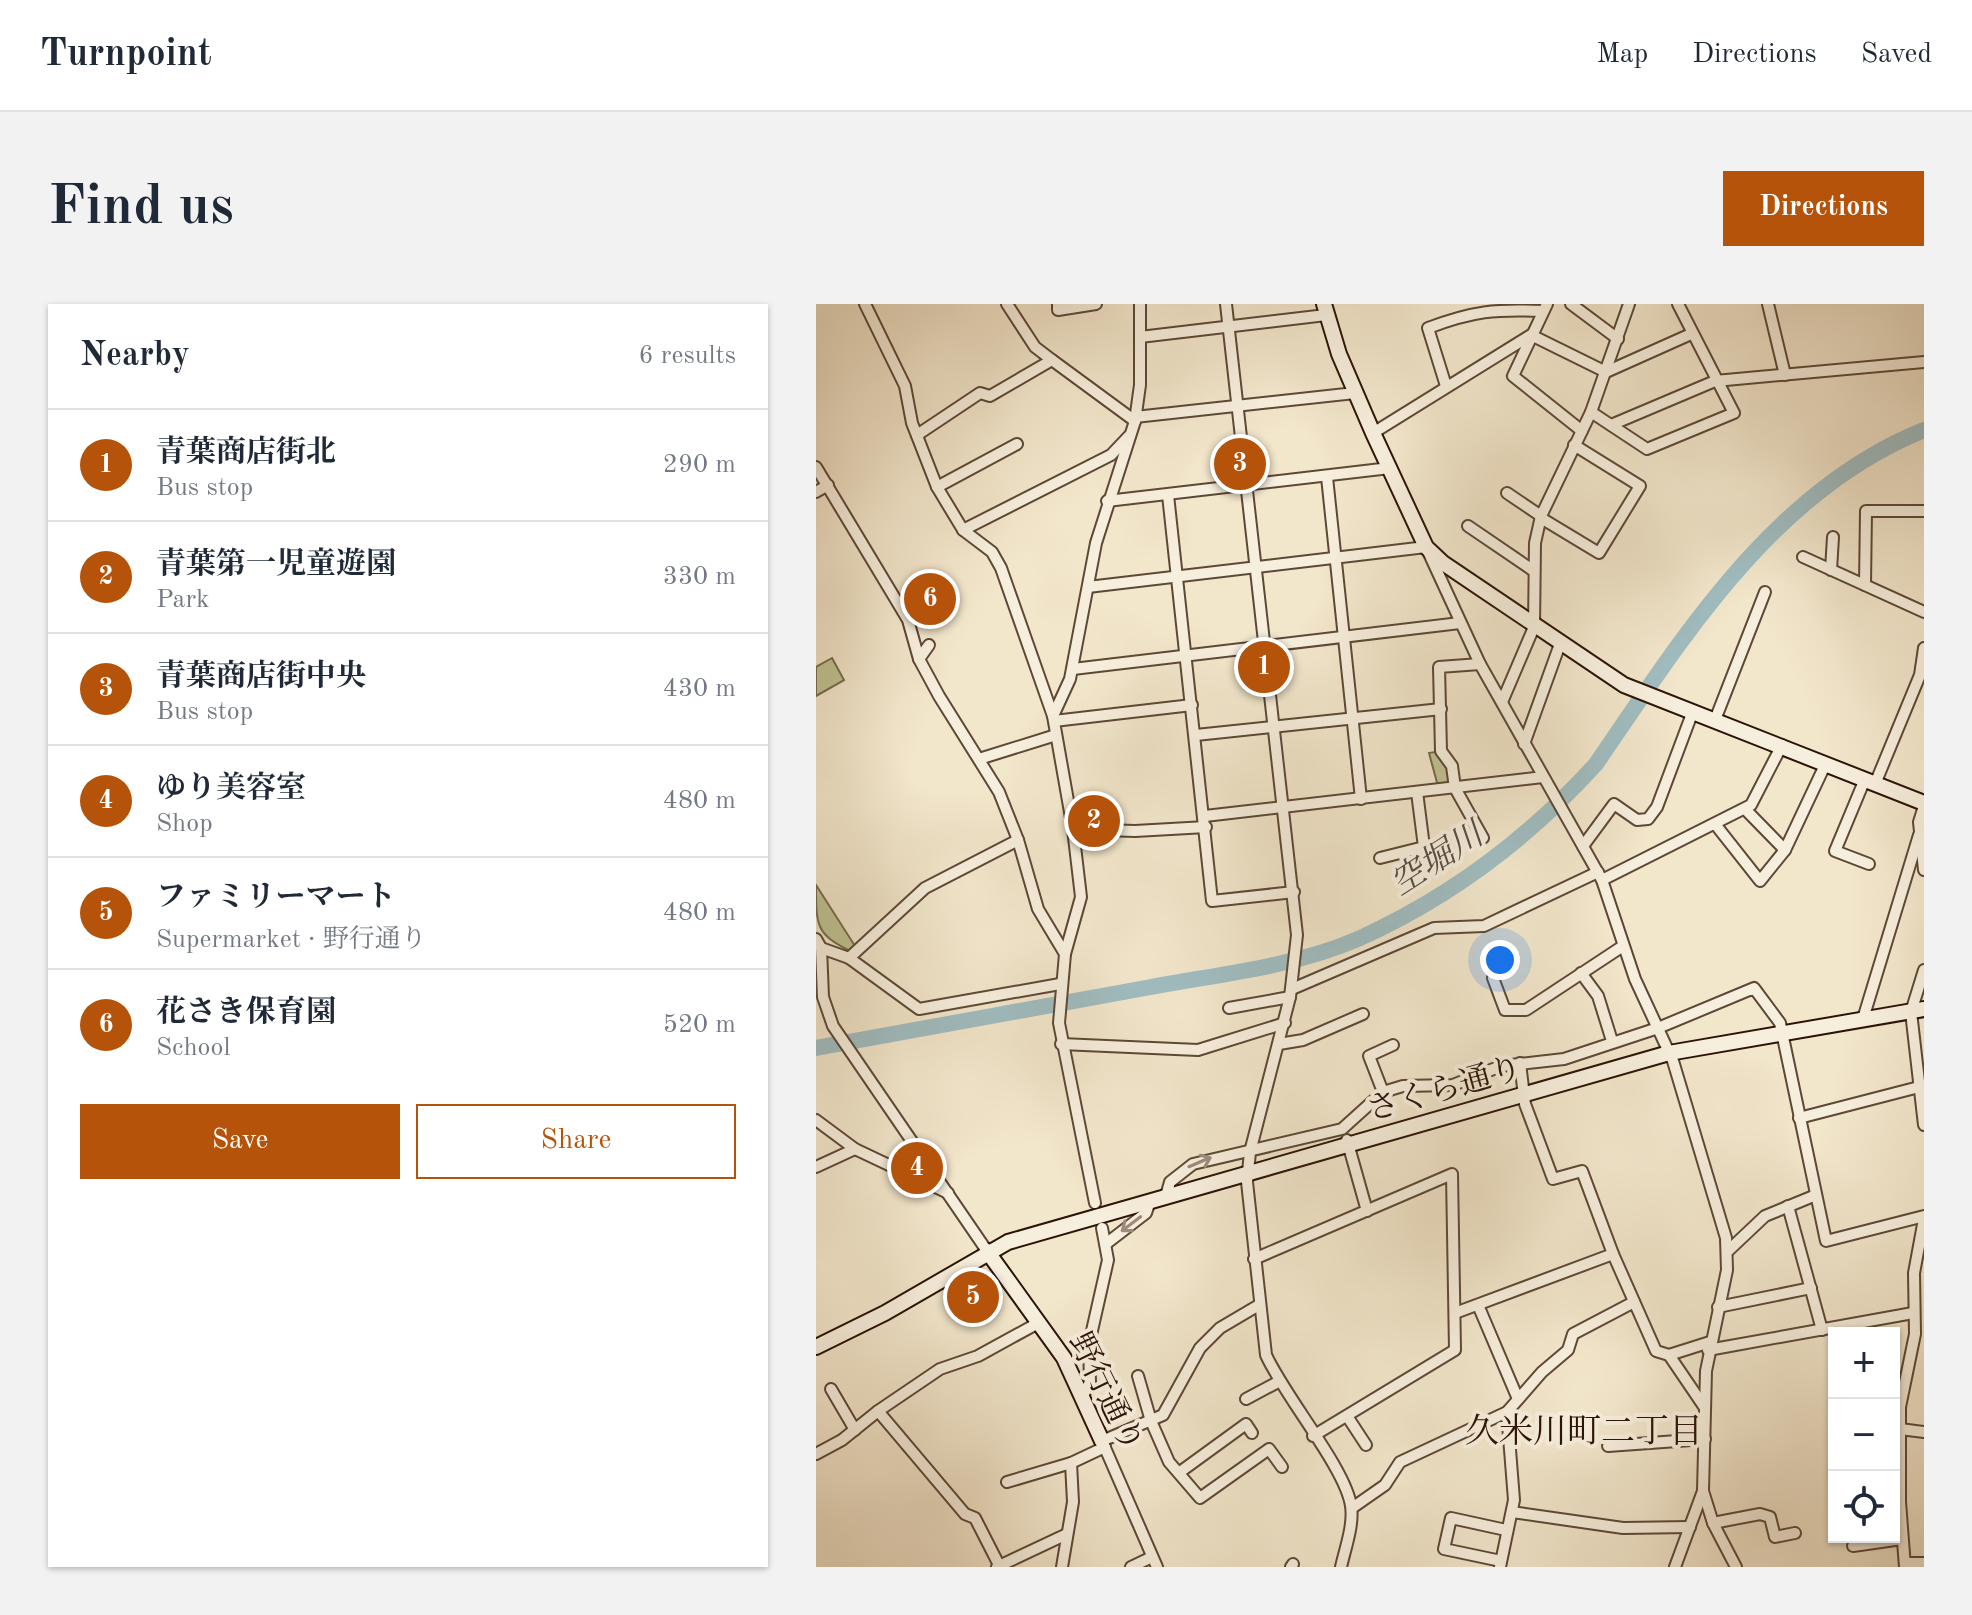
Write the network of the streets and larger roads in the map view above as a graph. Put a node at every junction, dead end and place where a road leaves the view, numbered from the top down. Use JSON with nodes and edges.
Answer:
{"nodes":[{"id":1,"x":865,"y":304,"type":"edge"},
{"id":2,"x":1007,"y":304,"type":"edge"},
{"id":3,"x":1058,"y":304,"type":"edge"},
{"id":4,"x":1096,"y":304,"type":"edge"},
{"id":5,"x":1140,"y":304,"type":"edge"},
{"id":6,"x":1226,"y":304,"type":"edge"},
{"id":7,"x":1571,"y":304,"type":"edge"},
{"id":8,"x":1629,"y":304,"type":"edge"},
{"id":9,"x":1678,"y":304,"type":"edge"},
{"id":10,"x":1768,"y":304,"type":"edge"},
{"id":11,"x":1545,"y":307,"type":"edge"},
{"id":12,"x":1017,"y":309,"type":"edge"},
{"id":13,"x":1325,"y":309,"type":"edge"},
{"id":14,"x":1229,"y":326,"type":"junction"},
{"id":15,"x":1691,"y":334,"type":"junction"},
{"id":16,"x":1531,"y":335,"type":"junction"},
{"id":17,"x":1140,"y":337,"type":"junction"},
{"id":18,"x":1618,"y":339,"type":"junction"},
{"id":19,"x":1052,"y":360,"type":"junction"},
{"id":20,"x":1924,"y":362,"type":"edge"},
{"id":21,"x":1606,"y":372,"type":"junction"},
{"id":22,"x":1785,"y":375,"type":"junction"},
{"id":23,"x":1715,"y":381,"type":"junction"},
{"id":24,"x":1446,"y":386,"type":"junction"},
{"id":25,"x":1355,"y":393,"type":"junction"},
{"id":26,"x":1238,"y":407,"type":"junction"},
{"id":27,"x":1591,"y":412,"type":"junction"},
{"id":28,"x":1135,"y":419,"type":"junction"},
{"id":29,"x":1611,"y":425,"type":"junction"},
{"id":30,"x":1582,"y":431,"type":"junction"},
{"id":31,"x":1373,"y":433,"type":"junction"},
{"id":32,"x":917,"y":435,"type":"junction"},
{"id":33,"x":1130,"y":435,"type":"junction"},
{"id":34,"x":1017,"y":444,"type":"dead end"},
{"id":35,"x":1574,"y":445,"type":"junction"},
{"id":36,"x":816,"y":467,"type":"edge"},
{"id":37,"x":1390,"y":468,"type":"junction"},
{"id":38,"x":1327,"y":477,"type":"junction"},
{"id":39,"x":828,"y":485,"type":"junction"},
{"id":40,"x":1248,"y":486,"type":"junction"},
{"id":41,"x":937,"y":487,"type":"junction"},
{"id":42,"x":816,"y":492,"type":"edge"},
{"id":43,"x":1507,"y":493,"type":"dead end"},
{"id":44,"x":1168,"y":495,"type":"junction"},
{"id":45,"x":1107,"y":501,"type":"junction"},
{"id":46,"x":1924,"y":511,"type":"edge"},
{"id":47,"x":1541,"y":517,"type":"junction"},
{"id":48,"x":1468,"y":526,"type":"dead end"},
{"id":49,"x":963,"y":530,"type":"junction"},
{"id":50,"x":1833,"y":537,"type":"dead end"},
{"id":51,"x":1426,"y":547,"type":"junction"},
{"id":52,"x":1803,"y":557,"type":"dead end"},
{"id":53,"x":1335,"y":558,"type":"junction"},
{"id":54,"x":1257,"y":567,"type":"junction"},
{"id":55,"x":1831,"y":570,"type":"junction"},
{"id":56,"x":1534,"y":571,"type":"junction"},
{"id":57,"x":1177,"y":576,"type":"junction"},
{"id":58,"x":1865,"y":585,"type":"junction"},
{"id":59,"x":1088,"y":587,"type":"junction"},
{"id":60,"x":1765,"y":592,"type":"dead end"},
{"id":61,"x":1924,"y":612,"type":"edge"},
{"id":62,"x":1460,"y":623,"type":"junction"},
{"id":63,"x":1534,"y":627,"type":"junction"},
{"id":64,"x":1344,"y":637,"type":"junction"},
{"id":65,"x":1560,"y":644,"type":"junction"},
{"id":66,"x":929,"y":645,"type":"dead end"},
{"id":67,"x":1266,"y":646,"type":"junction"},
{"id":68,"x":1924,"y":648,"type":"edge"},
{"id":69,"x":1186,"y":655,"type":"junction"},
{"id":70,"x":919,"y":659,"type":"junction"},
{"id":71,"x":1480,"y":664,"type":"junction"},
{"id":72,"x":1073,"y":669,"type":"junction"},
{"id":73,"x":1502,"y":702,"type":"junction"},
{"id":74,"x":1192,"y":705,"type":"junction"},
{"id":75,"x":1441,"y":709,"type":"junction"},
{"id":76,"x":1693,"y":711,"type":"junction"},
{"id":77,"x":1054,"y":719,"type":"junction"},
{"id":78,"x":1352,"y":719,"type":"junction"},
{"id":79,"x":1715,"y":720,"type":"junction"},
{"id":80,"x":1275,"y":727,"type":"junction"},
{"id":81,"x":1056,"y":735,"type":"junction"},
{"id":82,"x":1196,"y":735,"type":"junction"},
{"id":83,"x":1524,"y":744,"type":"junction"},
{"id":84,"x":1782,"y":745,"type":"junction"},
{"id":85,"x":979,"y":759,"type":"junction"},
{"id":86,"x":1826,"y":763,"type":"junction"},
{"id":87,"x":1543,"y":777,"type":"junction"},
{"id":88,"x":1870,"y":782,"type":"junction"},
{"id":89,"x":1455,"y":788,"type":"junction"},
{"id":90,"x":1417,"y":792,"type":"junction"},
{"id":91,"x":1361,"y":799,"type":"junction"},
{"id":92,"x":1924,"y":805,"type":"edge"},
{"id":93,"x":1284,"y":807,"type":"junction"},
{"id":94,"x":1745,"y":809,"type":"junction"},
{"id":95,"x":1205,"y":822,"type":"junction"},
{"id":96,"x":1715,"y":824,"type":"junction"},
{"id":97,"x":1073,"y":829,"type":"junction"},
{"id":98,"x":1919,"y":835,"type":"junction"},
{"id":99,"x":1483,"y":838,"type":"dead end"},
{"id":100,"x":1018,"y":840,"type":"junction"},
{"id":101,"x":1583,"y":846,"type":"junction"},
{"id":102,"x":1785,"y":850,"type":"junction"},
{"id":103,"x":1380,"y":858,"type":"dead end"},
{"id":104,"x":1869,"y":864,"type":"dead end"},
{"id":105,"x":1924,"y":870,"type":"edge"},
{"id":106,"x":1600,"y":876,"type":"junction"},
{"id":107,"x":1294,"y":892,"type":"junction"},
{"id":108,"x":818,"y":944,"type":"edge"},
{"id":109,"x":1623,"y":946,"type":"junction"},
{"id":110,"x":1065,"y":954,"type":"junction"},
{"id":111,"x":849,"y":958,"type":"junction"},
{"id":112,"x":1924,"y":970,"type":"edge"},
{"id":113,"x":1581,"y":973,"type":"junction"},
{"id":114,"x":1493,"y":978,"type":"dead end"},
{"id":115,"x":1060,"y":985,"type":"junction"},
{"id":116,"x":1291,"y":993,"type":"junction"},
{"id":117,"x":1229,"y":1008,"type":"dead end"},
{"id":118,"x":1918,"y":1010,"type":"edge"},
{"id":119,"x":1363,"y":1014,"type":"dead end"},
{"id":120,"x":1863,"y":1019,"type":"junction"},
{"id":121,"x":1285,"y":1023,"type":"junction"},
{"id":122,"x":1658,"y":1028,"type":"junction"},
{"id":123,"x":1782,"y":1031,"type":"junction"},
{"id":124,"x":1612,"y":1041,"type":"junction"},
{"id":125,"x":1061,"y":1044,"type":"junction"},
{"id":126,"x":1279,"y":1044,"type":"junction"},
{"id":127,"x":1393,"y":1045,"type":"dead end"},
{"id":128,"x":1669,"y":1053,"type":"junction"},
{"id":129,"x":1520,"y":1063,"type":"junction"},
{"id":130,"x":1919,"y":1087,"type":"junction"},
{"id":131,"x":1383,"y":1092,"type":"junction"},
{"id":132,"x":1523,"y":1095,"type":"junction"},
{"id":133,"x":1922,"y":1099,"type":"edge"},
{"id":134,"x":1799,"y":1118,"type":"junction"},
{"id":135,"x":816,"y":1120,"type":"edge"},
{"id":136,"x":1924,"y":1125,"type":"edge"},
{"id":137,"x":1342,"y":1129,"type":"junction"},
{"id":138,"x":1348,"y":1144,"type":"junction"},
{"id":139,"x":855,"y":1149,"type":"junction"},
{"id":140,"x":1250,"y":1152,"type":"junction"},
{"id":141,"x":816,"y":1167,"type":"edge"},
{"id":142,"x":1247,"y":1173,"type":"junction"},
{"id":143,"x":949,"y":1194,"type":"junction"},
{"id":144,"x":1816,"y":1195,"type":"junction"},
{"id":145,"x":1166,"y":1196,"type":"junction"},
{"id":146,"x":1150,"y":1201,"type":"junction"},
{"id":147,"x":1095,"y":1203,"type":"dead end"},
{"id":148,"x":1788,"y":1206,"type":"junction"},
{"id":149,"x":1367,"y":1211,"type":"junction"},
{"id":150,"x":1924,"y":1218,"type":"edge"},
{"id":151,"x":1102,"y":1228,"type":"dead end"},
{"id":152,"x":1923,"y":1235,"type":"edge"},
{"id":153,"x":1107,"y":1243,"type":"junction"},
{"id":154,"x":1729,"y":1250,"type":"junction"},
{"id":155,"x":987,"y":1251,"type":"junction"},
{"id":156,"x":1613,"y":1254,"type":"junction"},
{"id":157,"x":1254,"y":1259,"type":"junction"},
{"id":158,"x":1811,"y":1288,"type":"junction"},
{"id":159,"x":1634,"y":1302,"type":"junction"},
{"id":160,"x":1259,"y":1305,"type":"junction"},
{"id":161,"x":1478,"y":1305,"type":"junction"},
{"id":162,"x":1718,"y":1307,"type":"junction"},
{"id":163,"x":1455,"y":1313,"type":"junction"},
{"id":164,"x":1913,"y":1313,"type":"junction"},
{"id":165,"x":1040,"y":1322,"type":"junction"},
{"id":166,"x":1822,"y":1330,"type":"junction"},
{"id":167,"x":1709,"y":1346,"type":"junction"},
{"id":168,"x":816,"y":1347,"type":"edge"},
{"id":169,"x":1669,"y":1355,"type":"junction"},
{"id":170,"x":1138,"y":1376,"type":"dead end"},
{"id":171,"x":1278,"y":1382,"type":"junction"},
{"id":172,"x":831,"y":1389,"type":"dead end"},
{"id":173,"x":1083,"y":1396,"type":"junction"},
{"id":174,"x":1246,"y":1399,"type":"dead end"},
{"id":175,"x":1518,"y":1399,"type":"junction"},
{"id":176,"x":1705,"y":1408,"type":"junction"},
{"id":177,"x":878,"y":1411,"type":"junction"},
{"id":178,"x":1507,"y":1412,"type":"junction"},
{"id":179,"x":1347,"y":1416,"type":"junction"},
{"id":180,"x":1151,"y":1421,"type":"junction"},
{"id":181,"x":1900,"y":1429,"type":"junction"},
{"id":182,"x":855,"y":1430,"type":"junction"},
{"id":183,"x":1924,"y":1432,"type":"edge"},
{"id":184,"x":1252,"y":1433,"type":"dead end"},
{"id":185,"x":1313,"y":1436,"type":"junction"},
{"id":186,"x":1705,"y":1439,"type":"junction"},
{"id":187,"x":1103,"y":1444,"type":"junction"},
{"id":188,"x":1366,"y":1445,"type":"dead end"},
{"id":189,"x":1608,"y":1446,"type":"dead end"},
{"id":190,"x":816,"y":1454,"type":"edge"},
{"id":191,"x":1071,"y":1463,"type":"junction"},
{"id":192,"x":1282,"y":1467,"type":"dead end"},
{"id":193,"x":1180,"y":1472,"type":"junction"},
{"id":194,"x":1007,"y":1482,"type":"dead end"},
{"id":195,"x":1703,"y":1491,"type":"junction"},
{"id":196,"x":1352,"y":1508,"type":"junction"},
{"id":197,"x":1512,"y":1512,"type":"junction"},
{"id":198,"x":1713,"y":1523,"type":"junction"},
{"id":199,"x":1690,"y":1527,"type":"junction"},
{"id":200,"x":1506,"y":1530,"type":"junction"},
{"id":201,"x":1795,"y":1533,"type":"dead end"},
{"id":202,"x":1067,"y":1534,"type":"junction"},
{"id":203,"x":1902,"y":1539,"type":"junction"},
{"id":204,"x":1853,"y":1546,"type":"dead end"},
{"id":205,"x":1155,"y":1562,"type":"edge"},
{"id":206,"x":1924,"y":1563,"type":"edge"},
{"id":207,"x":1501,"y":1564,"type":"edge"},
{"id":208,"x":1905,"y":1565,"type":"edge"},
{"id":209,"x":998,"y":1566,"type":"edge"},
{"id":210,"x":1062,"y":1567,"type":"edge"},
{"id":211,"x":1131,"y":1567,"type":"edge"},
{"id":212,"x":1341,"y":1567,"type":"edge"},
{"id":213,"x":1675,"y":1567,"type":"edge"},
{"id":214,"x":1736,"y":1567,"type":"edge"}],
"edges":[{"from":1,"to":32,"type":"street"},
{"from":2,"to":12,"type":"street"},
{"from":3,"to":4,"type":"street"},
{"from":5,"to":17,"type":"street"},
{"from":6,"to":14,"type":"street"},
{"from":7,"to":18,"type":"street"},
{"from":8,"to":18,"type":"street"},
{"from":9,"to":15,"type":"street"},
{"from":10,"to":22,"type":"street"},
{"from":11,"to":16,"type":"street"},
{"from":11,"to":24,"type":"street"},
{"from":12,"to":19,"type":"street"},
{"from":13,"to":14,"type":"street"},
{"from":13,"to":25,"type":"street"},
{"from":14,"to":17,"type":"street"},
{"from":14,"to":26,"type":"street"},
{"from":15,"to":21,"type":"street"},
{"from":15,"to":23,"type":"street"},
{"from":16,"to":21,"type":"street"},
{"from":16,"to":24,"type":"street"},
{"from":16,"to":30,"type":"street"},
{"from":17,"to":28,"type":"street"},
{"from":18,"to":21,"type":"street"},
{"from":19,"to":28,"type":"street"},
{"from":19,"to":32,"type":"street"},
{"from":20,"to":22,"type":"street"},
{"from":21,"to":27,"type":"street"},
{"from":22,"to":23,"type":"street"},
{"from":23,"to":29,"type":"street"},
{"from":23,"to":29,"type":"street"},
{"from":24,"to":31,"type":"street"},
{"from":25,"to":26,"type":"street"},
{"from":25,"to":31,"type":"street"},
{"from":26,"to":28,"type":"street"},
{"from":26,"to":40,"type":"street"},
{"from":27,"to":29,"type":"street"},
{"from":27,"to":30,"type":"street"},
{"from":28,"to":33,"type":"street"},
{"from":30,"to":35,"type":"street"},
{"from":31,"to":37,"type":"street"},
{"from":32,"to":41,"type":"street"},
{"from":33,"to":45,"type":"street"},
{"from":33,"to":49,"type":"street"},
{"from":34,"to":41,"type":"street"},
{"from":35,"to":47,"type":"street"},
{"from":35,"to":47,"type":"street"},
{"from":36,"to":39,"type":"street"},
{"from":37,"to":38,"type":"street"},
{"from":37,"to":51,"type":"street"},
{"from":38,"to":40,"type":"street"},
{"from":38,"to":53,"type":"street"},
{"from":39,"to":42,"type":"street"},
{"from":39,"to":70,"type":"street"},
{"from":40,"to":44,"type":"street"},
{"from":40,"to":54,"type":"street"},
{"from":41,"to":49,"type":"street"},
{"from":43,"to":47,"type":"street"},
{"from":44,"to":45,"type":"street"},
{"from":44,"to":57,"type":"street"},
{"from":45,"to":59,"type":"street"},
{"from":46,"to":58,"type":"street"},
{"from":47,"to":56,"type":"street"},
{"from":48,"to":56,"type":"street"},
{"from":49,"to":77,"type":"street"},
{"from":50,"to":55,"type":"street"},
{"from":51,"to":53,"type":"street"},
{"from":51,"to":62,"type":"street"},
{"from":51,"to":63,"type":"street"},
{"from":52,"to":55,"type":"street"},
{"from":53,"to":54,"type":"street"},
{"from":53,"to":64,"type":"street"},
{"from":54,"to":57,"type":"street"},
{"from":54,"to":67,"type":"street"},
{"from":55,"to":58,"type":"street"},
{"from":56,"to":63,"type":"street"},
{"from":57,"to":59,"type":"street"},
{"from":57,"to":69,"type":"street"},
{"from":58,"to":61,"type":"street"},
{"from":59,"to":72,"type":"street"},
{"from":60,"to":79,"type":"street"},
{"from":62,"to":64,"type":"street"},
{"from":62,"to":71,"type":"street"},
{"from":63,"to":65,"type":"street"},
{"from":63,"to":73,"type":"street"},
{"from":64,"to":67,"type":"street"},
{"from":64,"to":78,"type":"street"},
{"from":65,"to":76,"type":"street"},
{"from":65,"to":83,"type":"street"},
{"from":66,"to":70,"type":"street"},
{"from":67,"to":69,"type":"street"},
{"from":67,"to":80,"type":"street"},
{"from":68,"to":88,"type":"street"},
{"from":69,"to":72,"type":"street"},
{"from":69,"to":74,"type":"street"},
{"from":70,"to":85,"type":"street"},
{"from":71,"to":73,"type":"street"},
{"from":71,"to":75,"type":"street"},
{"from":72,"to":77,"type":"street"},
{"from":73,"to":83,"type":"street"},
{"from":74,"to":77,"type":"street"},
{"from":74,"to":82,"type":"street"},
{"from":75,"to":78,"type":"street"},
{"from":75,"to":89,"type":"street"},
{"from":76,"to":79,"type":"street"},
{"from":76,"to":101,"type":"street"},
{"from":77,"to":81,"type":"street"},
{"from":78,"to":80,"type":"street"},
{"from":78,"to":91,"type":"street"},
{"from":79,"to":84,"type":"street"},
{"from":80,"to":82,"type":"street"},
{"from":80,"to":93,"type":"street"},
{"from":81,"to":85,"type":"street"},
{"from":81,"to":97,"type":"street"},
{"from":82,"to":95,"type":"street"},
{"from":83,"to":87,"type":"street"},
{"from":84,"to":86,"type":"street"},
{"from":84,"to":94,"type":"street"},
{"from":85,"to":100,"type":"street"},
{"from":86,"to":88,"type":"street"},
{"from":86,"to":102,"type":"street"},
{"from":87,"to":89,"type":"street"},
{"from":87,"to":101,"type":"street"},
{"from":88,"to":92,"type":"street"},
{"from":88,"to":104,"type":"street"},
{"from":89,"to":90,"type":"street"},
{"from":89,"to":99,"type":"street"},
{"from":90,"to":91,"type":"street"},
{"from":90,"to":103,"type":"street"},
{"from":91,"to":93,"type":"street"},
{"from":92,"to":98,"type":"street"},
{"from":93,"to":95,"type":"street"},
{"from":93,"to":107,"type":"street"},
{"from":94,"to":96,"type":"street"},
{"from":94,"to":102,"type":"street"},
{"from":95,"to":97,"type":"street"},
{"from":95,"to":107,"type":"street"},
{"from":96,"to":102,"type":"street"},
{"from":96,"to":106,"type":"street"},
{"from":97,"to":110,"type":"street"},
{"from":98,"to":105,"type":"street"},
{"from":98,"to":120,"type":"street"},
{"from":100,"to":110,"type":"street"},
{"from":100,"to":111,"type":"street"},
{"from":101,"to":106,"type":"street"},
{"from":106,"to":109,"type":"street"},
{"from":106,"to":116,"type":"street"},
{"from":107,"to":116,"type":"street"},
{"from":108,"to":111,"type":"street"},
{"from":108,"to":143,"type":"street"},
{"from":109,"to":113,"type":"street"},
{"from":109,"to":122,"type":"street"},
{"from":110,"to":115,"type":"street"},
{"from":111,"to":115,"type":"street"},
{"from":112,"to":118,"type":"street"},
{"from":113,"to":114,"type":"street"},
{"from":113,"to":124,"type":"street"},
{"from":115,"to":125,"type":"street"},
{"from":116,"to":117,"type":"street"},
{"from":116,"to":121,"type":"street"},
{"from":118,"to":120,"type":"street","name":"さくら通り"},
{"from":118,"to":130,"type":"street"},
{"from":119,"to":126,"type":"street"},
{"from":120,"to":123,"type":"street","name":"さくら通り"},
{"from":121,"to":125,"type":"street"},
{"from":121,"to":126,"type":"street"},
{"from":122,"to":123,"type":"street"},
{"from":122,"to":124,"type":"street"},
{"from":122,"to":128,"type":"street"},
{"from":123,"to":128,"type":"street","name":"さくら通り"},
{"from":123,"to":134,"type":"street"},
{"from":124,"to":129,"type":"street"},
{"from":125,"to":147,"type":"street"},
{"from":126,"to":140,"type":"street"},
{"from":127,"to":131,"type":"street"},
{"from":128,"to":132,"type":"street","name":"さくら通り"},
{"from":128,"to":154,"type":"street"},
{"from":129,"to":131,"type":"street"},
{"from":129,"to":132,"type":"street"},
{"from":130,"to":133,"type":"street"},
{"from":130,"to":134,"type":"street"},
{"from":131,"to":137,"type":"street"},
{"from":132,"to":138,"type":"street","name":"さくら通り"},
{"from":132,"to":156,"type":"street"},
{"from":133,"to":136,"type":"street"},
{"from":134,"to":144,"type":"street"},
{"from":135,"to":139,"type":"street"},
{"from":137,"to":138,"type":"street"},
{"from":137,"to":140,"type":"street"},
{"from":138,"to":142,"type":"street","name":"さくら通り"},
{"from":138,"to":149,"type":"street"},
{"from":139,"to":141,"type":"street"},
{"from":139,"to":143,"type":"street"},
{"from":140,"to":142,"type":"street"},
{"from":145,"to":140,"type":"street","one_way":true},
{"from":142,"to":145,"type":"street","name":"さくら通り"},
{"from":142,"to":157,"type":"street"},
{"from":143,"to":155,"type":"street"},
{"from":144,"to":148,"type":"street"},
{"from":144,"to":150,"type":"street"},
{"from":145,"to":146,"type":"street","name":"さくら通り"},
{"from":146,"to":153,"type":"street","one_way":true},
{"from":146,"to":155,"type":"street","name":"さくら通り"},
{"from":148,"to":154,"type":"street"},
{"from":148,"to":158,"type":"street"},
{"from":149,"to":157,"type":"street"},
{"from":149,"to":163,"type":"street"},
{"from":150,"to":152,"type":"street"},
{"from":151,"to":153,"type":"street"},
{"from":152,"to":164,"type":"street"},
{"from":153,"to":173,"type":"street"},
{"from":154,"to":162,"type":"street"},
{"from":155,"to":165,"type":"street","name":"野行通り"},
{"from":155,"to":168,"type":"street","name":"さくら通り"},
{"from":156,"to":159,"type":"street"},
{"from":156,"to":161,"type":"street"},
{"from":157,"to":160,"type":"street"},
{"from":158,"to":162,"type":"street"},
{"from":158,"to":166,"type":"street"},
{"from":159,"to":169,"type":"street"},
{"from":159,"to":175,"type":"street"},
{"from":160,"to":171,"type":"street"},
{"from":160,"to":180,"type":"street"},
{"from":161,"to":163,"type":"street"},
{"from":161,"to":175,"type":"street"},
{"from":162,"to":167,"type":"street"},
{"from":163,"to":179,"type":"street"},
{"from":164,"to":166,"type":"street"},
{"from":164,"to":181,"type":"street"},
{"from":165,"to":173,"type":"street","name":"野行通り"},
{"from":165,"to":177,"type":"street"},
{"from":166,"to":167,"type":"street"},
{"from":167,"to":169,"type":"street"},
{"from":167,"to":176,"type":"street"},
{"from":169,"to":176,"type":"street"},
{"from":170,"to":180,"type":"street"},
{"from":171,"to":174,"type":"street"},
{"from":171,"to":185,"type":"street"},
{"from":172,"to":182,"type":"street"},
{"from":173,"to":187,"type":"street","name":"野行通り"},
{"from":175,"to":178,"type":"street"},
{"from":176,"to":186,"type":"street"},
{"from":177,"to":182,"type":"street"},
{"from":177,"to":209,"type":"street"},
{"from":178,"to":196,"type":"street"},
{"from":178,"to":197,"type":"street"},
{"from":179,"to":185,"type":"street"},
{"from":179,"to":188,"type":"street"},
{"from":180,"to":187,"type":"street"},
{"from":180,"to":193,"type":"street"},
{"from":181,"to":183,"type":"street"},
{"from":181,"to":203,"type":"street"},
{"from":182,"to":190,"type":"street"},
{"from":184,"to":193,"type":"street"},
{"from":185,"to":196,"type":"street"},
{"from":186,"to":189,"type":"street"},
{"from":186,"to":195,"type":"street"},
{"from":187,"to":191,"type":"street"},
{"from":187,"to":205,"type":"street","name":"野行通り"},
{"from":191,"to":194,"type":"street"},
{"from":191,"to":202,"type":"street"},
{"from":192,"to":193,"type":"street"},
{"from":195,"to":198,"type":"street"},
{"from":195,"to":199,"type":"street"},
{"from":196,"to":212,"type":"street"},
{"from":197,"to":199,"type":"street"},
{"from":197,"to":200,"type":"street"},
{"from":198,"to":201,"type":"street"},
{"from":198,"to":214,"type":"street"},
{"from":199,"to":213,"type":"street"},
{"from":200,"to":207,"type":"street"},
{"from":200,"to":207,"type":"street"},
{"from":202,"to":209,"type":"street"},
{"from":202,"to":210,"type":"street"},
{"from":203,"to":204,"type":"street"},
{"from":203,"to":208,"type":"street"},
{"from":205,"to":211,"type":"street"},
{"from":206,"to":208,"type":"street"}]}
